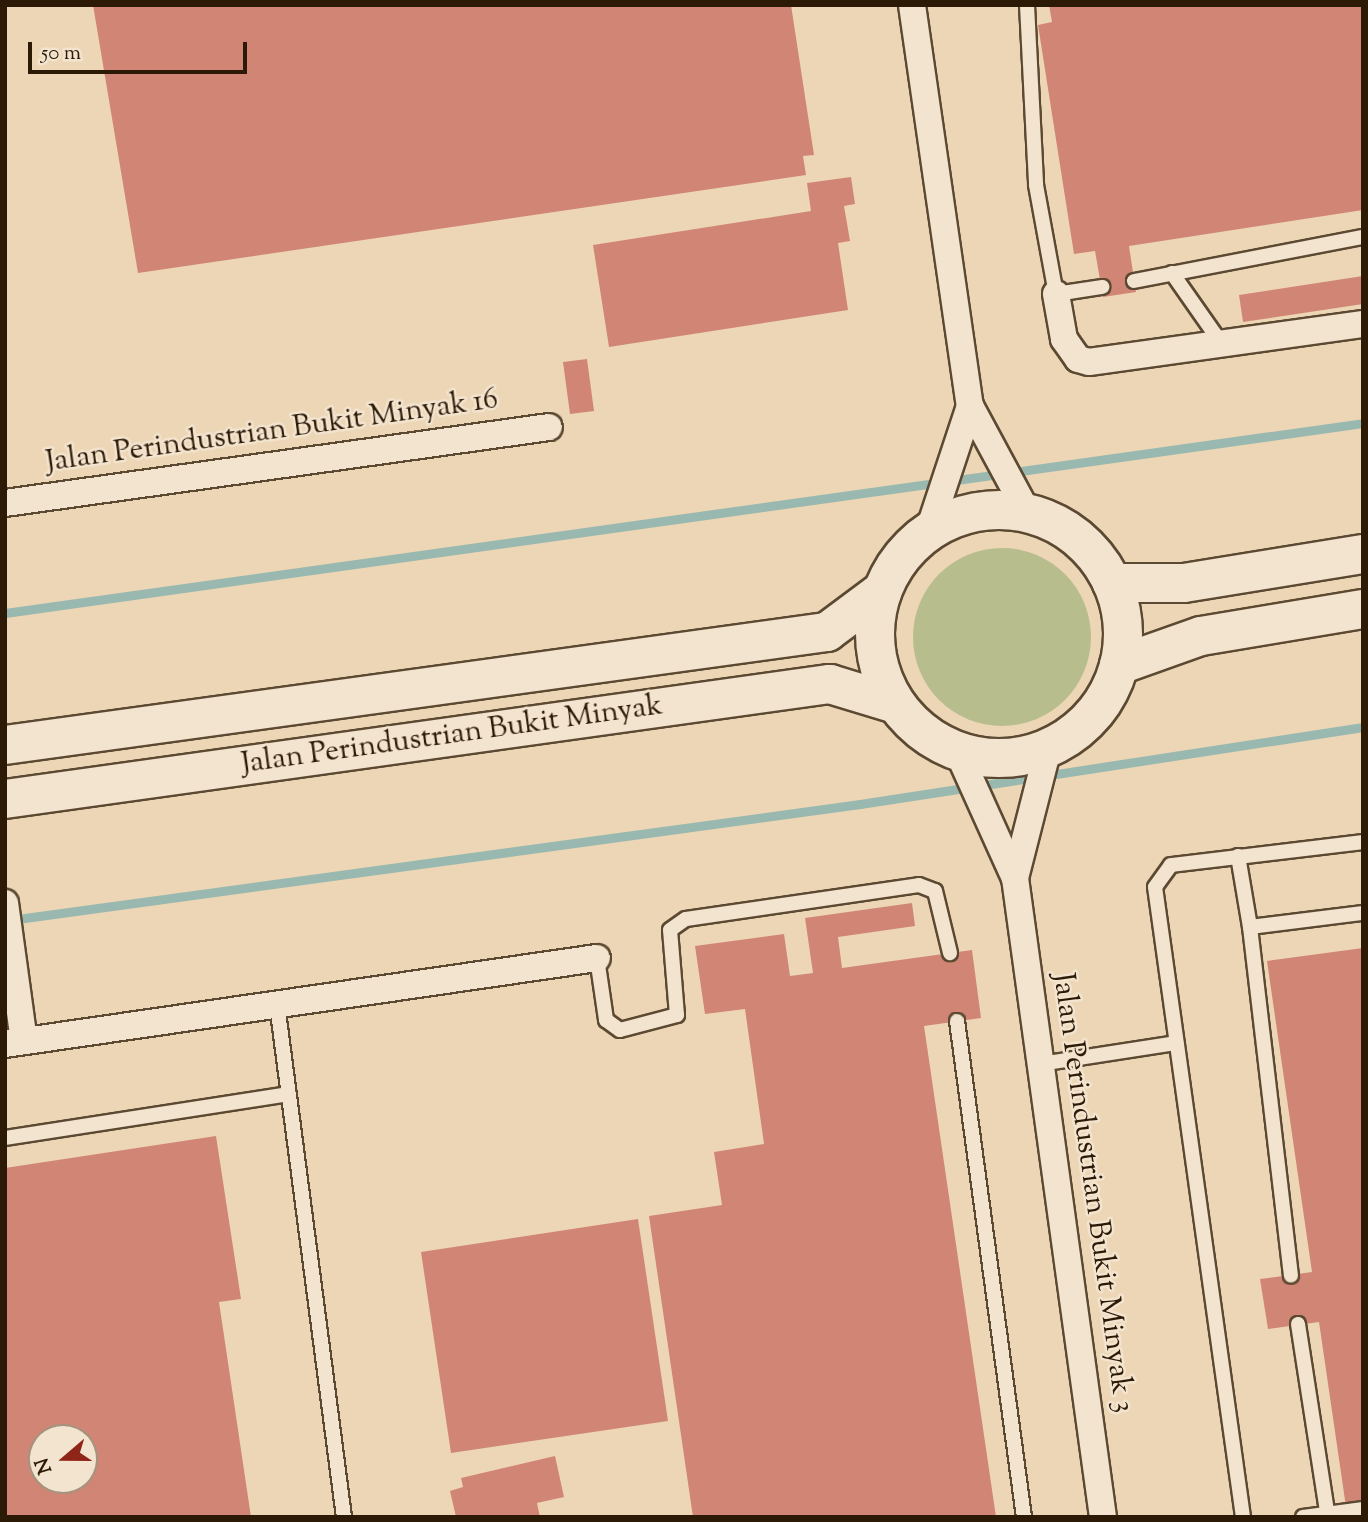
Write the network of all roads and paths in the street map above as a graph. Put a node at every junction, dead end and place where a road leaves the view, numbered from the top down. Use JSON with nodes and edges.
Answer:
{"nodes":[{"id":1,"x":912,"y":5,"type":"edge"},
{"id":2,"x":1027,"y":5,"type":"edge"},
{"id":3,"x":1363,"y":237,"type":"edge"},
{"id":4,"x":1172,"y":274,"type":"junction"},
{"id":5,"x":1133,"y":281,"type":"dead end"},
{"id":6,"x":1102,"y":287,"type":"dead end"},
{"id":7,"x":1056,"y":294,"type":"junction"},
{"id":8,"x":1363,"y":324,"type":"edge"},
{"id":9,"x":1221,"y":343,"type":"junction"},
{"id":10,"x":970,"y":406,"type":"junction"},
{"id":11,"x":549,"y":427,"type":"dead end"},
{"id":12,"x":1013,"y":486,"type":"junction"},
{"id":13,"x":5,"y":503,"type":"edge"},
{"id":14,"x":935,"y":513,"type":"junction"},
{"id":15,"x":1363,"y":554,"type":"edge"},
{"id":16,"x":1112,"y":583,"type":"junction"},
{"id":17,"x":882,"y":591,"type":"junction"},
{"id":18,"x":1363,"y":609,"type":"edge"},
{"id":19,"x":1119,"y":665,"type":"junction"},
{"id":20,"x":896,"y":705,"type":"junction"},
{"id":21,"x":5,"y":745,"type":"edge"},
{"id":22,"x":1045,"y":767,"type":"junction"},
{"id":23,"x":971,"y":775,"type":"junction"},
{"id":24,"x":5,"y":799,"type":"edge"},
{"id":25,"x":1363,"y":842,"type":"edge"},
{"id":26,"x":1238,"y":856,"type":"junction"},
{"id":27,"x":1014,"y":878,"type":"junction"},
{"id":28,"x":6,"y":907,"type":"edge"},
{"id":29,"x":1363,"y":913,"type":"edge"},
{"id":30,"x":1250,"y":927,"type":"junction"},
{"id":31,"x":950,"y":953,"type":"dead end"},
{"id":32,"x":597,"y":958,"type":"joint"},
{"id":33,"x":277,"y":1004,"type":"junction"},
{"id":34,"x":957,"y":1021,"type":"dead end"},
{"id":35,"x":15,"y":1043,"type":"edge"},
{"id":36,"x":1176,"y":1043,"type":"junction"},
{"id":37,"x":1040,"y":1064,"type":"junction"},
{"id":38,"x":289,"y":1094,"type":"junction"},
{"id":39,"x":5,"y":1138,"type":"edge"},
{"id":40,"x":1291,"y":1276,"type":"dead end"},
{"id":41,"x":1298,"y":1324,"type":"dead end"},
{"id":42,"x":1363,"y":1508,"type":"edge"},
{"id":43,"x":1327,"y":1512,"type":"junction"},
{"id":44,"x":344,"y":1517,"type":"edge"},
{"id":45,"x":1024,"y":1517,"type":"edge"},
{"id":46,"x":1103,"y":1517,"type":"edge"},
{"id":47,"x":1243,"y":1517,"type":"edge"},
{"id":48,"x":1303,"y":1517,"type":"edge"}],
"edges":[{"from":1,"to":10,"type":"street"},
{"from":2,"to":7,"type":"lane"},
{"from":3,"to":4,"type":"lane"},
{"from":4,"to":5,"type":"lane"},
{"from":4,"to":9,"type":"lane"},
{"from":6,"to":7,"type":"lane"},
{"from":7,"to":9,"type":"street"},
{"from":8,"to":9,"type":"street"},
{"from":10,"to":12,"type":"street"},
{"from":10,"to":14,"type":"street"},
{"from":11,"to":13,"type":"street","name":"Jalan Perindustrian Bukit Minyak 16"},
{"from":12,"to":14,"type":"main road"},
{"from":12,"to":16,"type":"main road"},
{"from":14,"to":17,"type":"main road"},
{"from":15,"to":16,"type":"main road"},
{"from":16,"to":19,"type":"main road"},
{"from":17,"to":20,"type":"main road"},
{"from":17,"to":21,"type":"main road","name":"Jalan Perindustrian Bukit Minyak"},
{"from":18,"to":19,"type":"main road"},
{"from":19,"to":22,"type":"main road"},
{"from":20,"to":23,"type":"main road"},
{"from":20,"to":24,"type":"main road","name":"Jalan Perindustrian Bukit Minyak"},
{"from":22,"to":23,"type":"main road"},
{"from":22,"to":27,"type":"street"},
{"from":23,"to":27,"type":"street"},
{"from":25,"to":26,"type":"lane"},
{"from":26,"to":30,"type":"lane"},
{"from":26,"to":36,"type":"lane"},
{"from":27,"to":37,"type":"street","name":"Jalan Perindustrian Bukit Minyak 3"},
{"from":28,"to":35,"type":"street"},
{"from":29,"to":30,"type":"lane"},
{"from":30,"to":40,"type":"lane"},
{"from":31,"to":32,"type":"lane"},
{"from":32,"to":33,"type":"street"},
{"from":33,"to":35,"type":"street"},
{"from":33,"to":38,"type":"lane"},
{"from":34,"to":45,"type":"lane"},
{"from":36,"to":37,"type":"lane"},
{"from":36,"to":47,"type":"lane"},
{"from":37,"to":46,"type":"street","name":"Jalan Perindustrian Bukit Minyak 3"},
{"from":38,"to":39,"type":"lane"},
{"from":38,"to":44,"type":"lane"},
{"from":41,"to":43,"type":"lane"},
{"from":42,"to":43,"type":"lane"},
{"from":43,"to":48,"type":"lane"}]}
